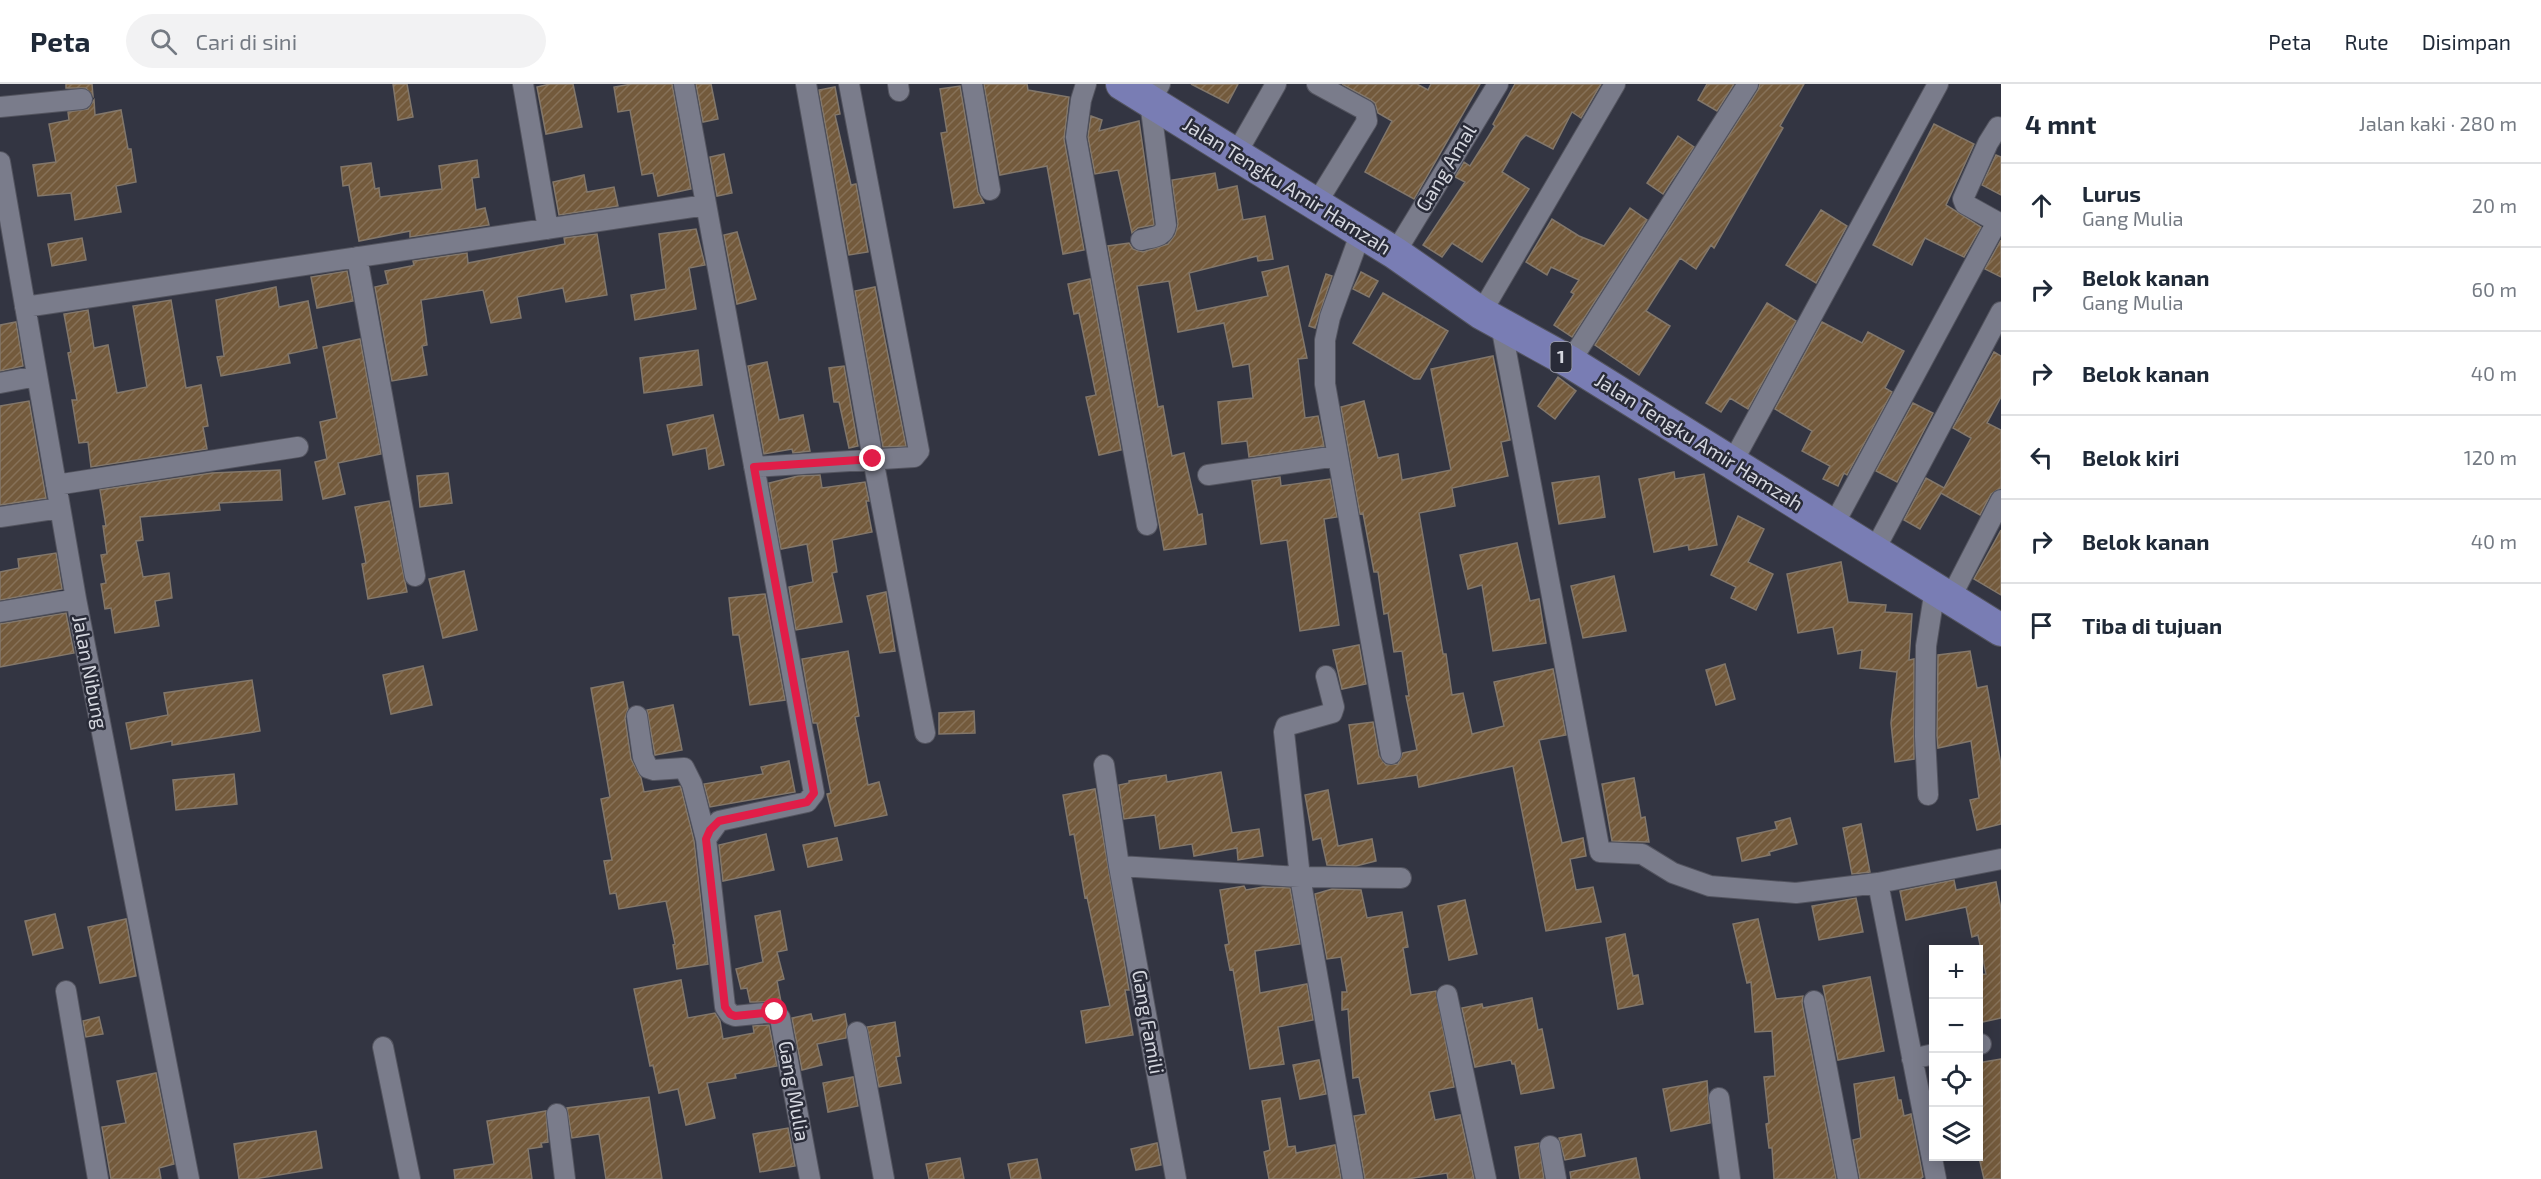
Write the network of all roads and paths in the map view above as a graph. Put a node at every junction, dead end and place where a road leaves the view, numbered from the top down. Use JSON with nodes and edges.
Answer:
{"nodes":[{"id":1,"x":523,"y":84,"type":"edge"},
{"id":2,"x":684,"y":84,"type":"edge"},
{"id":3,"x":806,"y":84,"type":"edge"},
{"id":4,"x":849,"y":84,"type":"edge"},
{"id":5,"x":972,"y":84,"type":"edge"},
{"id":6,"x":1086,"y":84,"type":"edge"},
{"id":7,"x":1122,"y":84,"type":"edge"},
{"id":8,"x":1276,"y":84,"type":"edge"},
{"id":9,"x":1317,"y":84,"type":"edge"},
{"id":10,"x":1498,"y":84,"type":"edge"},
{"id":11,"x":1616,"y":84,"type":"edge"},
{"id":12,"x":1748,"y":84,"type":"edge"},
{"id":13,"x":1938,"y":84,"type":"edge"},
{"id":14,"x":1155,"y":93,"type":"edge"},
{"id":15,"x":82,"y":99,"type":"dead end"},
{"id":16,"x":0,"y":107,"type":"edge"},
{"id":17,"x":1998,"y":127,"type":"dead end"},
{"id":18,"x":1236,"y":154,"type":"junction"},
{"id":19,"x":0,"y":162,"type":"edge"},
{"id":20,"x":990,"y":190,"type":"dead end"},
{"id":21,"x":1316,"y":204,"type":"junction"},
{"id":22,"x":706,"y":205,"type":"junction"},
{"id":23,"x":1999,"y":223,"type":"edge"},
{"id":24,"x":548,"y":229,"type":"junction"},
{"id":25,"x":1361,"y":232,"type":"junction"},
{"id":26,"x":1141,"y":240,"type":"dead end"},
{"id":27,"x":1395,"y":253,"type":"junction"},
{"id":28,"x":357,"y":257,"type":"junction"},
{"id":29,"x":25,"y":307,"type":"junction"},
{"id":30,"x":2001,"y":312,"type":"edge"},
{"id":31,"x":1491,"y":319,"type":"junction"},
{"id":32,"x":1570,"y":362,"type":"junction"},
{"id":33,"x":37,"y":376,"type":"junction"},
{"id":34,"x":0,"y":383,"type":"edge"},
{"id":35,"x":298,"y":447,"type":"dead end"},
{"id":36,"x":1336,"y":456,"type":"junction"},
{"id":37,"x":873,"y":459,"type":"junction"},
{"id":38,"x":1732,"y":463,"type":"junction"},
{"id":39,"x":754,"y":467,"type":"junction"},
{"id":40,"x":1208,"y":475,"type":"dead end"},
{"id":41,"x":56,"y":485,"type":"junction"},
{"id":42,"x":2001,"y":500,"type":"edge"},
{"id":43,"x":60,"y":508,"type":"junction"},
{"id":44,"x":0,"y":517,"type":"edge"},
{"id":45,"x":1147,"y":525,"type":"dead end"},
{"id":46,"x":1833,"y":526,"type":"junction"},
{"id":47,"x":1874,"y":551,"type":"junction"},
{"id":48,"x":415,"y":576,"type":"dead end"},
{"id":49,"x":1943,"y":594,"type":"junction"},
{"id":50,"x":76,"y":599,"type":"junction"},
{"id":51,"x":0,"y":612,"type":"edge"},
{"id":52,"x":2001,"y":630,"type":"edge"},
{"id":53,"x":1326,"y":676,"type":"dead end"},
{"id":54,"x":638,"y":716,"type":"dead end"},
{"id":55,"x":925,"y":733,"type":"dead end"},
{"id":56,"x":1391,"y":754,"type":"dead end"},
{"id":57,"x":1104,"y":765,"type":"dead end"},
{"id":58,"x":1928,"y":795,"type":"dead end"},
{"id":59,"x":706,"y":839,"type":"junction"},
{"id":60,"x":2001,"y":859,"type":"edge"},
{"id":61,"x":1119,"y":866,"type":"junction"},
{"id":62,"x":1300,"y":877,"type":"junction"},
{"id":63,"x":1401,"y":878,"type":"dead end"},
{"id":64,"x":1878,"y":883,"type":"junction"},
{"id":65,"x":66,"y":991,"type":"dead end"},
{"id":66,"x":1447,"y":995,"type":"dead end"},
{"id":67,"x":1814,"y":1001,"type":"dead end"},
{"id":68,"x":857,"y":1032,"type":"dead end"},
{"id":69,"x":383,"y":1047,"type":"dead end"},
{"id":70,"x":1929,"y":1055,"type":"edge"},
{"id":71,"x":1912,"y":1059,"type":"junction"},
{"id":72,"x":1719,"y":1098,"type":"dead end"},
{"id":73,"x":557,"y":1114,"type":"dead end"},
{"id":74,"x":1550,"y":1146,"type":"dead end"},
{"id":75,"x":98,"y":1179,"type":"edge"},
{"id":76,"x":189,"y":1179,"type":"edge"},
{"id":77,"x":410,"y":1179,"type":"edge"},
{"id":78,"x":565,"y":1179,"type":"edge"},
{"id":79,"x":810,"y":1179,"type":"edge"},
{"id":80,"x":884,"y":1179,"type":"edge"},
{"id":81,"x":1176,"y":1179,"type":"edge"},
{"id":82,"x":1353,"y":1179,"type":"edge"},
{"id":83,"x":1486,"y":1179,"type":"edge"},
{"id":84,"x":1556,"y":1179,"type":"edge"},
{"id":85,"x":1730,"y":1179,"type":"edge"},
{"id":86,"x":1848,"y":1179,"type":"edge"},
{"id":87,"x":1936,"y":1179,"type":"edge"}],
"edges":[{"from":1,"to":24,"type":"street"},
{"from":2,"to":22,"type":"street"},
{"from":3,"to":37,"type":"street"},
{"from":4,"to":37,"type":"street"},
{"from":5,"to":20,"type":"street"},
{"from":6,"to":45,"type":"street"},
{"from":7,"to":14,"type":"main road","name":"Jalan Tengku Amir Hamzah","number":"1"},
{"from":8,"to":18,"type":"street"},
{"from":9,"to":21,"type":"street"},
{"from":10,"to":27,"type":"street","name":"Gang Amal"},
{"from":11,"to":31,"type":"street"},
{"from":12,"to":32,"type":"street"},
{"from":13,"to":38,"type":"street"},
{"from":14,"to":18,"type":"main road","name":"Jalan Tengku Amir Hamzah","number":"1"},
{"from":14,"to":26,"type":"street"},
{"from":15,"to":16,"type":"street"},
{"from":17,"to":23,"type":"street"},
{"from":18,"to":21,"type":"main road","name":"Jalan Tengku Amir Hamzah","number":"1"},
{"from":19,"to":29,"type":"street","name":"Jalan Nibung"},
{"from":21,"to":25,"type":"main road","name":"Jalan Tengku Amir Hamzah","number":"1"},
{"from":22,"to":24,"type":"street"},
{"from":22,"to":39,"type":"street"},
{"from":23,"to":46,"type":"street"},
{"from":24,"to":28,"type":"street"},
{"from":25,"to":27,"type":"main road","name":"Jalan Tengku Amir Hamzah","number":"1"},
{"from":25,"to":36,"type":"street"},
{"from":27,"to":31,"type":"main road","name":"Jalan Tengku Amir Hamzah","number":"1"},
{"from":28,"to":29,"type":"street"},
{"from":28,"to":48,"type":"street"},
{"from":29,"to":33,"type":"street","name":"Jalan Nibung"},
{"from":30,"to":47,"type":"street"},
{"from":31,"to":32,"type":"main road","name":"Jalan Tengku Amir Hamzah","number":"1"},
{"from":31,"to":64,"type":"street"},
{"from":32,"to":38,"type":"main road","name":"Jalan Tengku Amir Hamzah","number":"1"},
{"from":33,"to":34,"type":"street"},
{"from":33,"to":41,"type":"street","name":"Jalan Nibung"},
{"from":35,"to":41,"type":"street"},
{"from":36,"to":40,"type":"street"},
{"from":36,"to":56,"type":"street"},
{"from":37,"to":39,"type":"street"},
{"from":37,"to":55,"type":"street"},
{"from":38,"to":46,"type":"main road","name":"Jalan Tengku Amir Hamzah","number":"1"},
{"from":39,"to":59,"type":"street"},
{"from":41,"to":43,"type":"street","name":"Jalan Nibung"},
{"from":42,"to":49,"type":"street"},
{"from":43,"to":44,"type":"street"},
{"from":43,"to":50,"type":"street","name":"Jalan Nibung"},
{"from":46,"to":47,"type":"main road","name":"Jalan Tengku Amir Hamzah","number":"1"},
{"from":47,"to":49,"type":"main road","name":"Jalan Tengku Amir Hamzah","number":"1"},
{"from":49,"to":52,"type":"main road","name":"Jalan Tengku Amir Hamzah","number":"1"},
{"from":49,"to":58,"type":"street"},
{"from":50,"to":51,"type":"street"},
{"from":50,"to":76,"type":"street","name":"Jalan Nibung"},
{"from":53,"to":62,"type":"street"},
{"from":54,"to":59,"type":"street"},
{"from":57,"to":61,"type":"street","name":"Gang Famili"},
{"from":59,"to":79,"type":"street","name":"Gang Mulia"},
{"from":60,"to":64,"type":"street"},
{"from":61,"to":62,"type":"street"},
{"from":61,"to":81,"type":"street","name":"Gang Famili"},
{"from":62,"to":63,"type":"street"},
{"from":62,"to":82,"type":"street"},
{"from":64,"to":71,"type":"street"},
{"from":65,"to":75,"type":"street"},
{"from":66,"to":83,"type":"street"},
{"from":67,"to":86,"type":"street"},
{"from":68,"to":80,"type":"street"},
{"from":69,"to":77,"type":"street"},
{"from":70,"to":71,"type":"street"},
{"from":71,"to":87,"type":"street"},
{"from":72,"to":85,"type":"street"},
{"from":73,"to":78,"type":"street"},
{"from":74,"to":84,"type":"street"}]}
